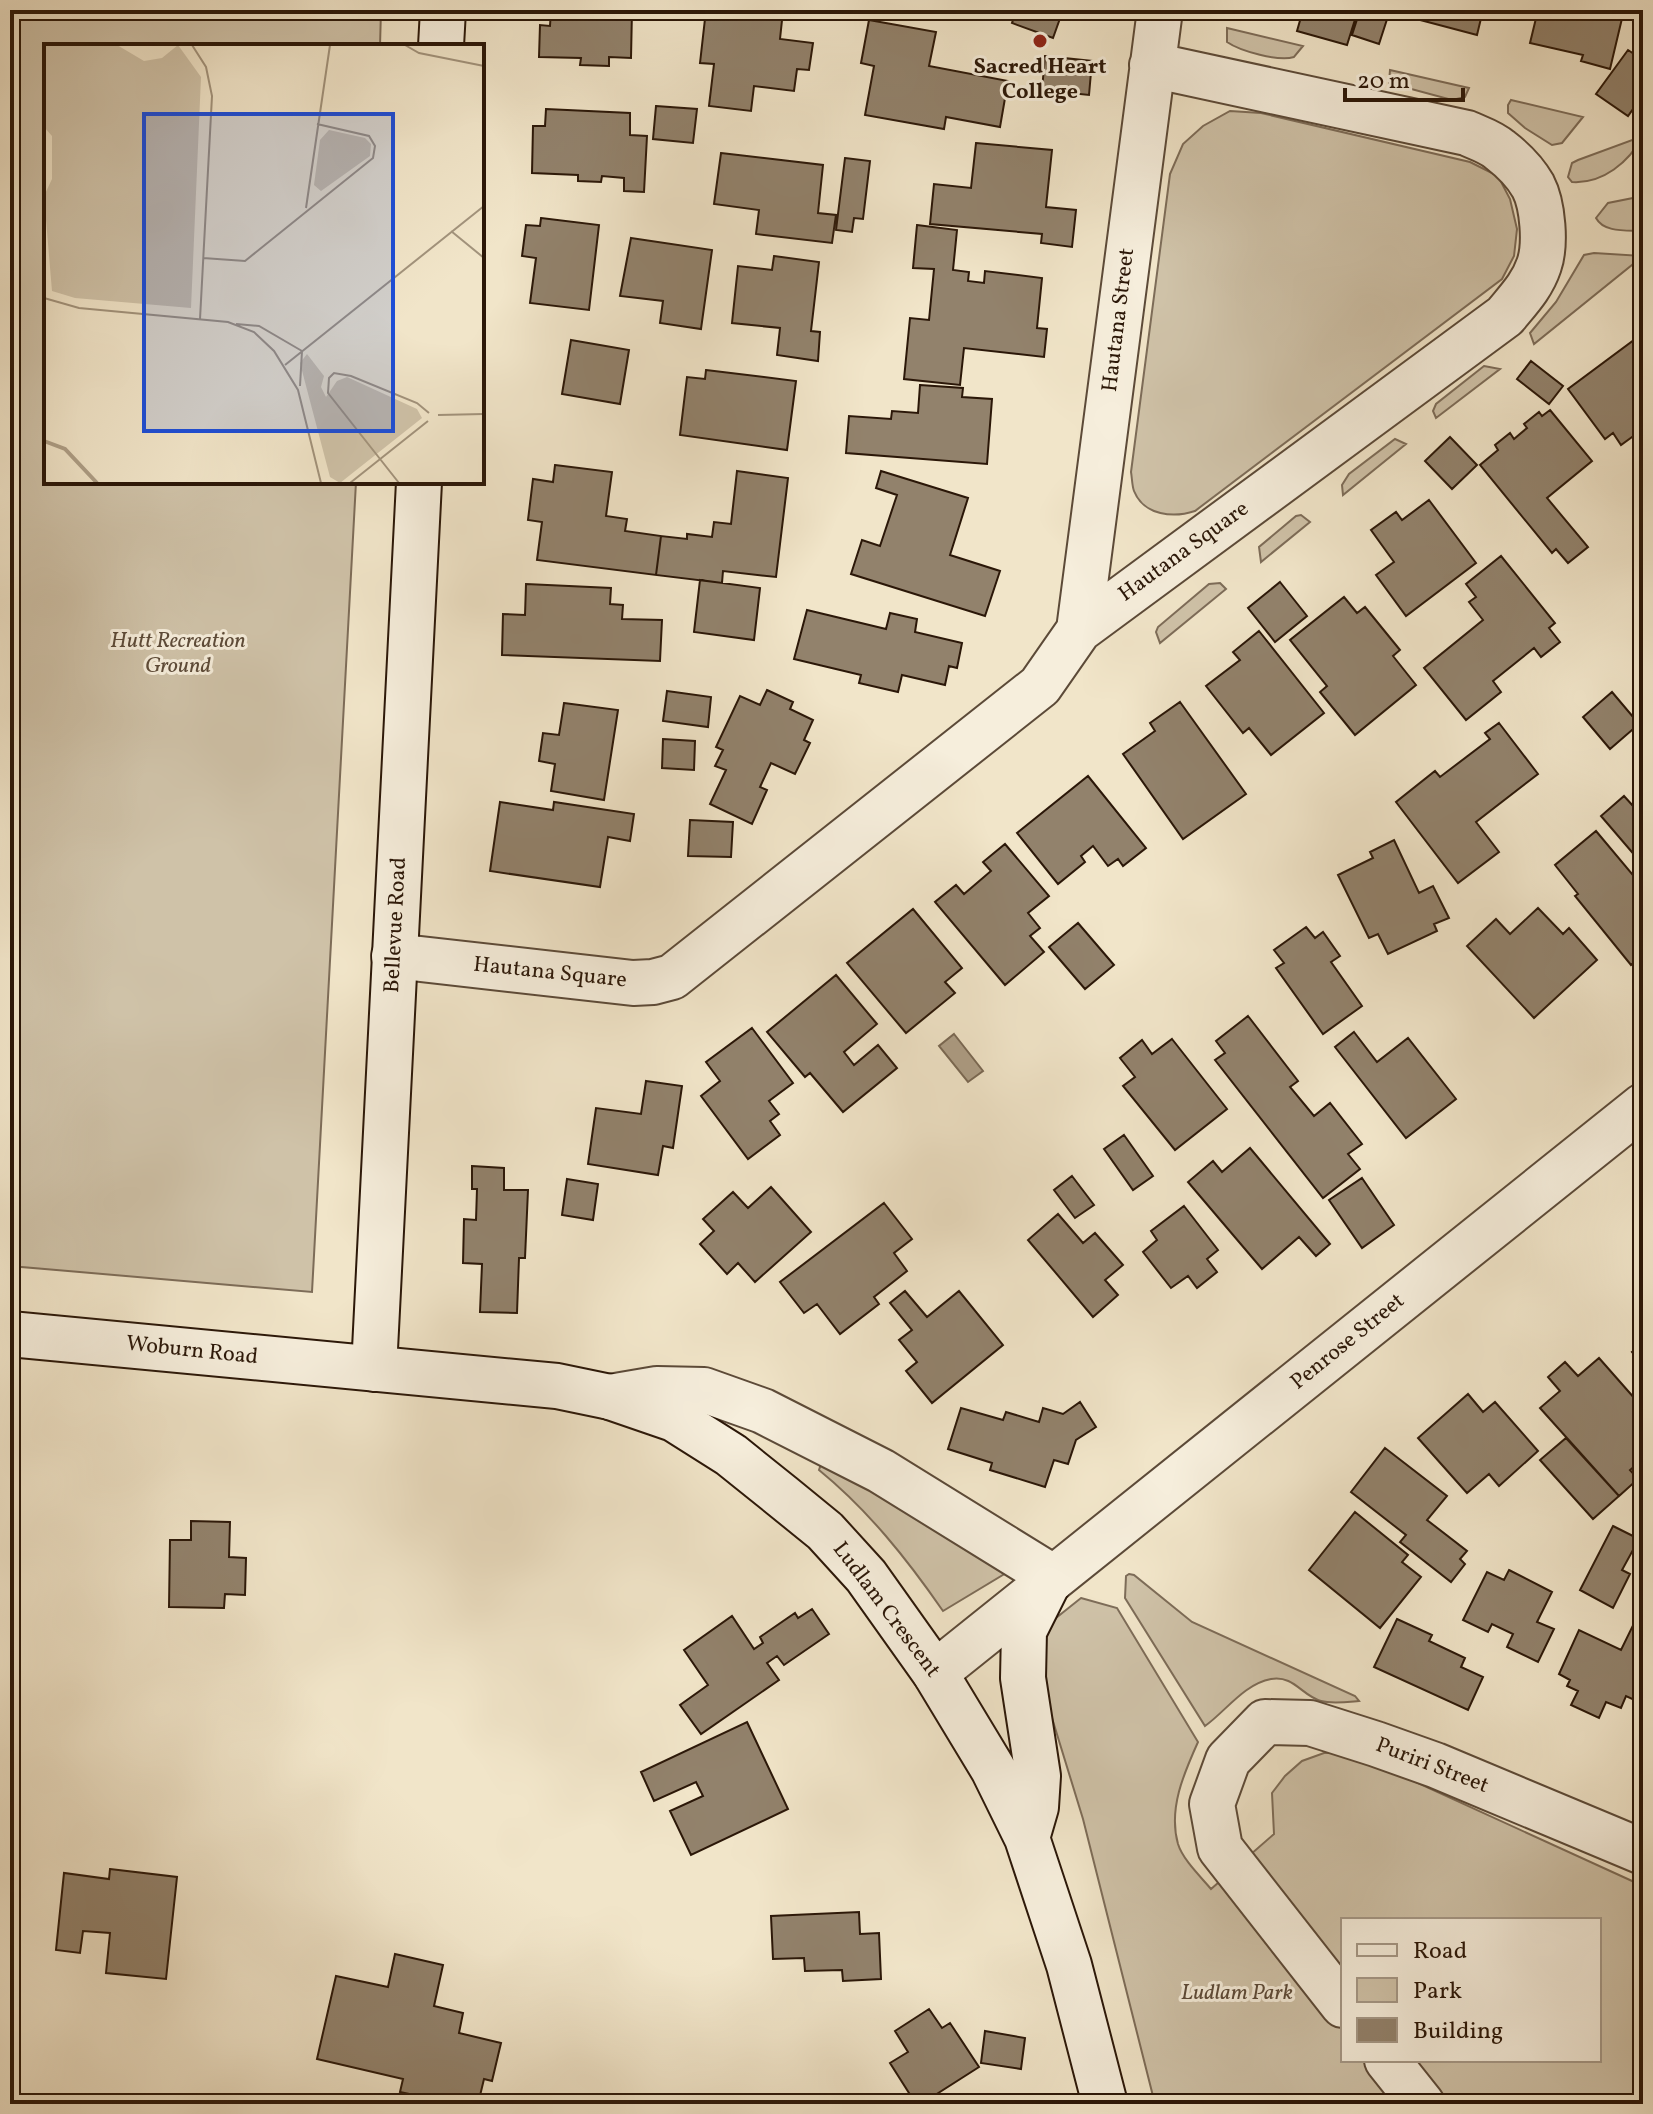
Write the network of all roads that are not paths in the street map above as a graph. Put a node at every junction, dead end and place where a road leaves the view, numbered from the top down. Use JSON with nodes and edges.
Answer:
{"nodes":[{"id":1,"x":443,"y":10,"type":"edge"},
{"id":2,"x":1160,"y":10,"type":"edge"},
{"id":3,"x":441,"y":44,"type":"edge"},
{"id":4,"x":1152,"y":65,"type":"junction"},
{"id":5,"x":419,"y":484,"type":"edge"},
{"id":6,"x":1079,"y":630,"type":"junction"},
{"id":7,"x":394,"y":956,"type":"junction"},
{"id":8,"x":1643,"y":1106,"type":"edge"},
{"id":9,"x":10,"y":1334,"type":"edge"},
{"id":10,"x":374,"y":1369,"type":"junction"},
{"id":11,"x":610,"y":1397,"type":"junction"},
{"id":12,"x":1051,"y":1580,"type":"junction"},
{"id":13,"x":935,"y":1673,"type":"junction"},
{"id":14,"x":1027,"y":1838,"type":"junction"},
{"id":15,"x":1643,"y":1852,"type":"edge"},
{"id":16,"x":1341,"y":2002,"type":"edge"},
{"id":17,"x":1389,"y":2062,"type":"edge"},
{"id":18,"x":1105,"y":2104,"type":"edge"},
{"id":19,"x":1422,"y":2104,"type":"edge"}],
"edges":[{"from":1,"to":3,"type":"street"},
{"from":2,"to":4,"type":"street","name":"Hautana Street"},
{"from":4,"to":6,"type":"street","name":"Hautana Street"},
{"from":4,"to":6,"type":"street","name":"Hautana Square"},
{"from":5,"to":7,"type":"street","name":"Bellevue Road"},
{"from":6,"to":7,"type":"street","name":"Hautana Square"},
{"from":7,"to":10,"type":"street","name":"Bellevue Road"},
{"from":8,"to":12,"type":"street","name":"Penrose Street"},
{"from":9,"to":10,"type":"street","name":"Woburn Road"},
{"from":10,"to":11,"type":"street","name":"Ludlam Crescent"},
{"from":11,"to":12,"type":"street"},
{"from":11,"to":13,"type":"street","name":"Ludlam Crescent"},
{"from":12,"to":13,"type":"street","name":"Penrose Street"},
{"from":12,"to":14,"type":"street"},
{"from":13,"to":14,"type":"street","name":"Ludlam Crescent"},
{"from":14,"to":18,"type":"street","name":"Ludlam Crescent"},
{"from":15,"to":16,"type":"street","name":"Puriri Street"},
{"from":17,"to":19,"type":"street"}]}
